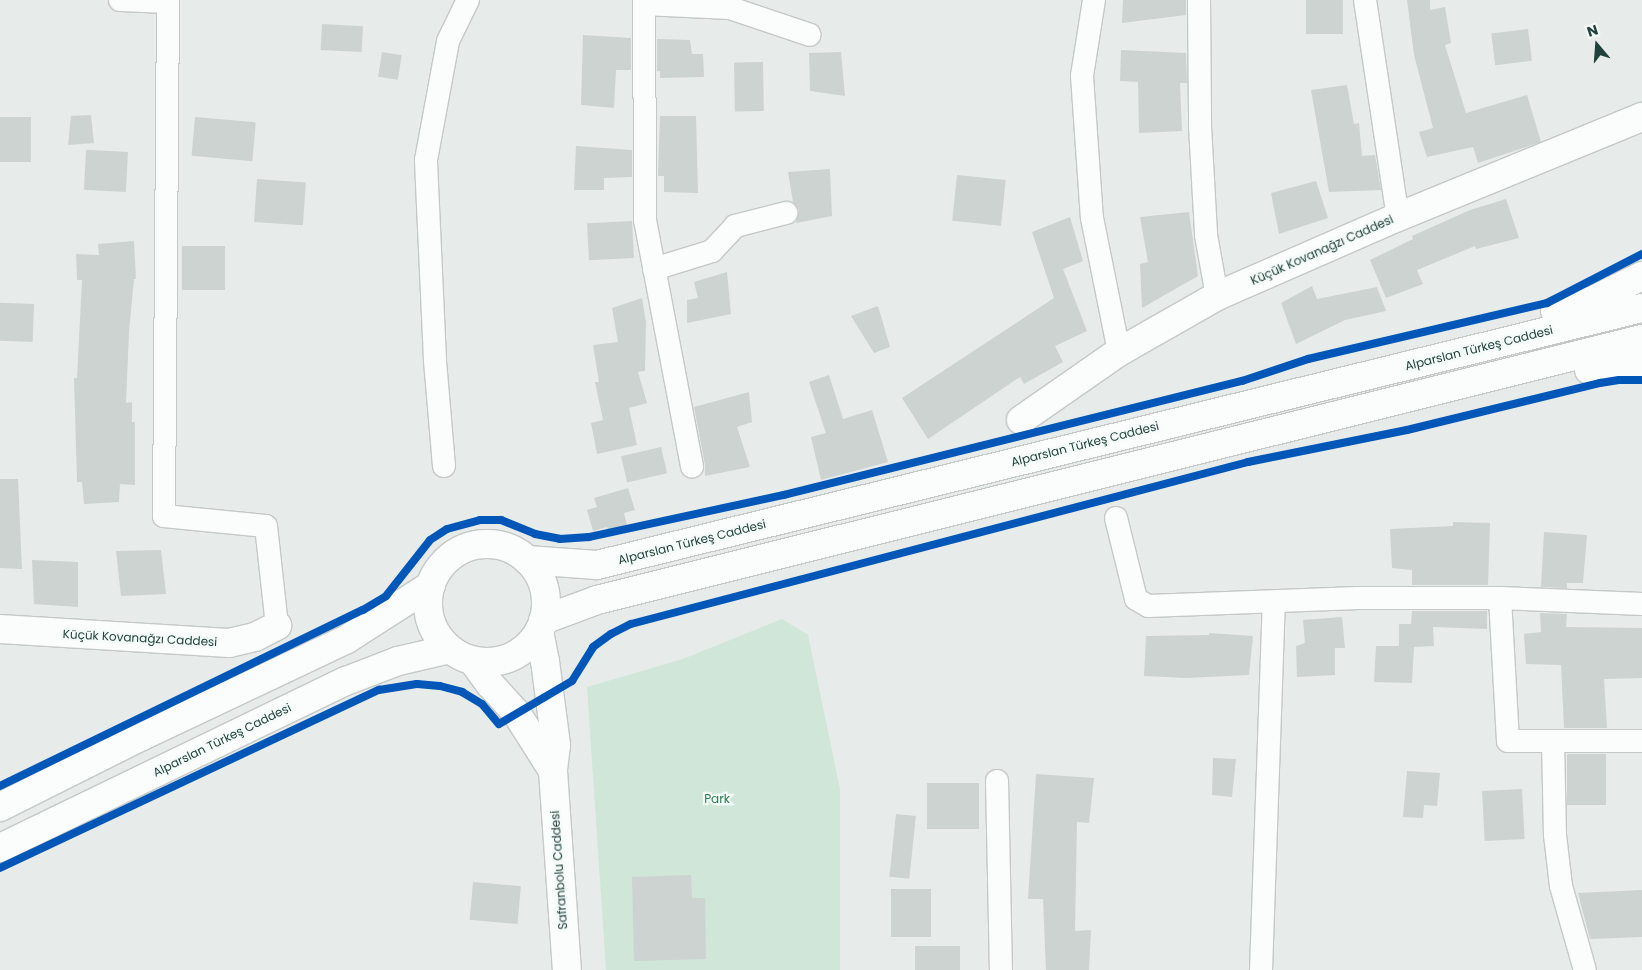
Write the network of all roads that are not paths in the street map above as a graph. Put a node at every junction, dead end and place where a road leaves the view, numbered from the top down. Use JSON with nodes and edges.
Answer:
{"nodes":[{"id":1,"x":120,"y":0,"type":"edge"},
{"id":2,"x":468,"y":0,"type":"edge"},
{"id":3,"x":1094,"y":0,"type":"edge"},
{"id":4,"x":1199,"y":0,"type":"edge"},
{"id":5,"x":1365,"y":0,"type":"edge"},
{"id":6,"x":644,"y":2,"type":"edge"},
{"id":7,"x":810,"y":35,"type":"dead end"},
{"id":8,"x":1642,"y":117,"type":"edge"},
{"id":9,"x":786,"y":213,"type":"dead end"},
{"id":10,"x":1398,"y":217,"type":"junction"},
{"id":11,"x":654,"y":269,"type":"junction"},
{"id":12,"x":1642,"y":276,"type":"edge"},
{"id":13,"x":1217,"y":296,"type":"junction"},
{"id":14,"x":1642,"y":308,"type":"edge"},
{"id":15,"x":1642,"y":339,"type":"edge"},
{"id":16,"x":1119,"y":352,"type":"junction"},
{"id":17,"x":1642,"y":363,"type":"edge"},
{"id":18,"x":1263,"y":400,"type":"junction"},
{"id":19,"x":1021,"y":420,"type":"dead end"},
{"id":20,"x":1260,"y":435,"type":"junction"},
{"id":21,"x":444,"y":466,"type":"dead end"},
{"id":22,"x":692,"y":467,"type":"dead end"},
{"id":23,"x":1116,"y":518,"type":"dead end"},
{"id":24,"x":527,"y":560,"type":"junction"},
{"id":25,"x":431,"y":585,"type":"junction"},
{"id":26,"x":1500,"y":598,"type":"junction"},
{"id":27,"x":1274,"y":603,"type":"junction"},
{"id":28,"x":1642,"y":604,"type":"edge"},
{"id":29,"x":277,"y":626,"type":"joint"},
{"id":30,"x":541,"y":626,"type":"junction"},
{"id":31,"x":0,"y":629,"type":"edge"},
{"id":32,"x":462,"y":655,"type":"junction"},
{"id":33,"x":1553,"y":741,"type":"junction"},
{"id":34,"x":1642,"y":741,"type":"edge"},
{"id":35,"x":553,"y":771,"type":"junction"},
{"id":36,"x":997,"y":781,"type":"dead end"},
{"id":37,"x":0,"y":807,"type":"edge"},
{"id":38,"x":0,"y":848,"type":"edge"},
{"id":39,"x":567,"y":970,"type":"edge"},
{"id":40,"x":1001,"y":970,"type":"edge"},
{"id":41,"x":1261,"y":970,"type":"edge"},
{"id":42,"x":1585,"y":970,"type":"edge"}],
"edges":[{"from":1,"to":29,"type":"street"},
{"from":2,"to":21,"type":"street"},
{"from":3,"to":16,"type":"street"},
{"from":4,"to":13,"type":"street"},
{"from":5,"to":10,"type":"street"},
{"from":6,"to":7,"type":"street"},
{"from":6,"to":11,"type":"street"},
{"from":8,"to":10,"type":"main road","name":"Küçük Kovanağzı Caddesi"},
{"from":9,"to":11,"type":"street"},
{"from":10,"to":13,"type":"main road","name":"Küçük Kovanağzı Caddesi"},
{"from":11,"to":22,"type":"street"},
{"from":12,"to":18,"type":"main road"},
{"from":13,"to":16,"type":"main road","name":"Küçük Kovanağzı Caddesi"},
{"from":14,"to":18,"type":"main road","name":"Alparslan Türkeş Caddesi"},
{"from":15,"to":20,"type":"main road"},
{"from":16,"to":19,"type":"main road","name":"Küçük Kovanağzı Caddesi"},
{"from":17,"to":20,"type":"main road"},
{"from":18,"to":24,"type":"main road","name":"Alparslan Türkeş Caddesi"},
{"from":20,"to":30,"type":"main road"},
{"from":23,"to":27,"type":"street"},
{"from":24,"to":25,"type":"main road"},
{"from":24,"to":30,"type":"main road"},
{"from":25,"to":32,"type":"main road"},
{"from":25,"to":37,"type":"main road"},
{"from":26,"to":27,"type":"street"},
{"from":26,"to":28,"type":"street"},
{"from":26,"to":33,"type":"street"},
{"from":27,"to":41,"type":"street"},
{"from":29,"to":31,"type":"main road","name":"Küçük Kovanağzı Caddesi"},
{"from":30,"to":32,"type":"main road"},
{"from":30,"to":35,"type":"main road","name":"Safranbolu Caddesi"},
{"from":32,"to":35,"type":"main road"},
{"from":32,"to":38,"type":"main road","name":"Alparslan Türkeş Caddesi"},
{"from":33,"to":34,"type":"street"},
{"from":33,"to":42,"type":"street"},
{"from":35,"to":39,"type":"main road","name":"Safranbolu Caddesi"},
{"from":36,"to":40,"type":"street"}]}
